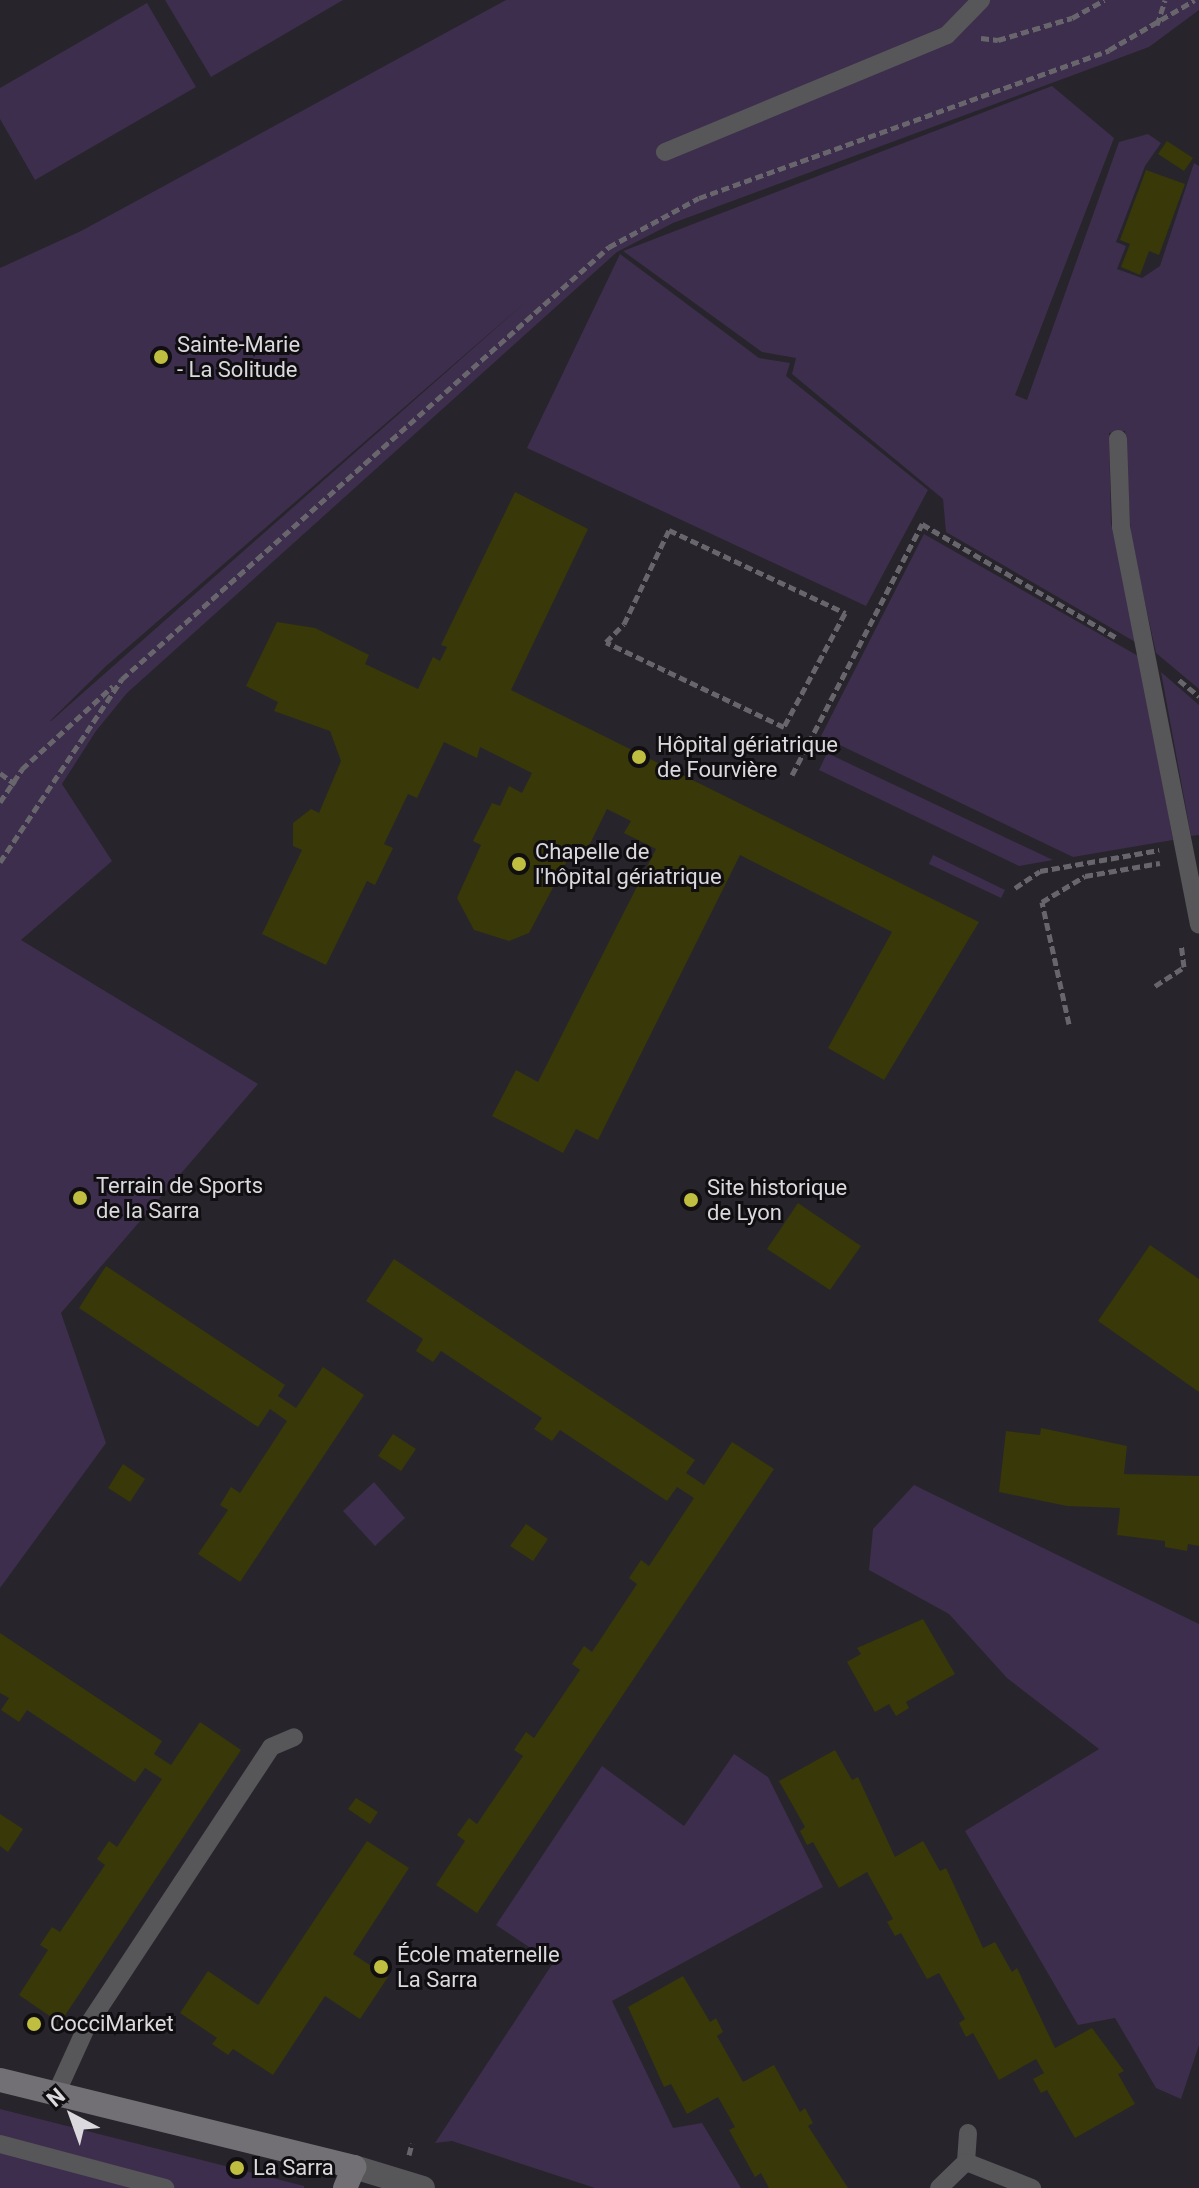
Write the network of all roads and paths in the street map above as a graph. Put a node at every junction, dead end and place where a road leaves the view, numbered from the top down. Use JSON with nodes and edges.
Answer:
{"nodes":[{"id":1,"x":981,"y":0,"type":"edge"},
{"id":2,"x":1104,"y":0,"type":"edge"},
{"id":3,"x":1165,"y":0,"type":"edge"},
{"id":4,"x":1195,"y":0,"type":"edge"},
{"id":5,"x":1157,"y":26,"type":"junction"},
{"id":6,"x":947,"y":35,"type":"junction"},
{"id":7,"x":665,"y":152,"type":"dead end"},
{"id":8,"x":1118,"y":439,"type":"dead end"},
{"id":9,"x":633,"y":654,"type":"joint"},
{"id":10,"x":1149,"y":657,"type":"junction"},
{"id":11,"x":122,"y":679,"type":"junction"},
{"id":12,"x":1199,"y":696,"type":"edge"},
{"id":13,"x":0,"y":773,"type":"edge"},
{"id":14,"x":792,"y":775,"type":"dead end"},
{"id":15,"x":15,"y":784,"type":"junction"},
{"id":16,"x":0,"y":802,"type":"edge"},
{"id":17,"x":1185,"y":845,"type":"junction"},
{"id":18,"x":0,"y":862,"type":"edge"},
{"id":19,"x":1170,"y":877,"type":"dead end"},
{"id":20,"x":1015,"y":888,"type":"dead end"},
{"id":21,"x":1199,"y":924,"type":"edge"},
{"id":22,"x":1179,"y":937,"type":"dead end"},
{"id":23,"x":1155,"y":986,"type":"dead end"},
{"id":24,"x":1069,"y":1024,"type":"dead end"},
{"id":25,"x":294,"y":1737,"type":"dead end"},
{"id":26,"x":0,"y":2080,"type":"edge"},
{"id":27,"x":56,"y":2094,"type":"junction"},
{"id":28,"x":968,"y":2133,"type":"dead end"},
{"id":29,"x":0,"y":2144,"type":"edge"},
{"id":30,"x":966,"y":2162,"type":"junction"},
{"id":31,"x":349,"y":2178,"type":"edge"},
{"id":32,"x":165,"y":2188,"type":"edge"},
{"id":33,"x":423,"y":2188,"type":"edge"},
{"id":34,"x":939,"y":2188,"type":"edge"},
{"id":35,"x":1032,"y":2188,"type":"edge"}],
"edges":[{"from":1,"to":6,"type":"lane"},
{"from":2,"to":6,"type":"path"},
{"from":3,"to":5,"type":"path"},
{"from":4,"to":5,"type":"path"},
{"from":5,"to":11,"type":"path"},
{"from":6,"to":7,"type":"lane"},
{"from":8,"to":10,"type":"lane"},
{"from":9,"to":9,"type":"path"},
{"from":10,"to":12,"type":"path"},
{"from":10,"to":14,"type":"path"},
{"from":10,"to":17,"type":"lane"},
{"from":11,"to":15,"type":"path"},
{"from":11,"to":18,"type":"path"},
{"from":13,"to":15,"type":"path"},
{"from":15,"to":16,"type":"path"},
{"from":17,"to":20,"type":"path"},
{"from":17,"to":21,"type":"lane"},
{"from":19,"to":24,"type":"path"},
{"from":22,"to":23,"type":"path"},
{"from":25,"to":27,"type":"lane"},
{"from":26,"to":27,"type":"street"},
{"from":27,"to":31,"type":"street"},
{"from":28,"to":30,"type":"lane"},
{"from":29,"to":32,"type":"lane"},
{"from":30,"to":34,"type":"lane"},
{"from":30,"to":35,"type":"lane"},
{"from":31,"to":33,"type":"street"}]}
